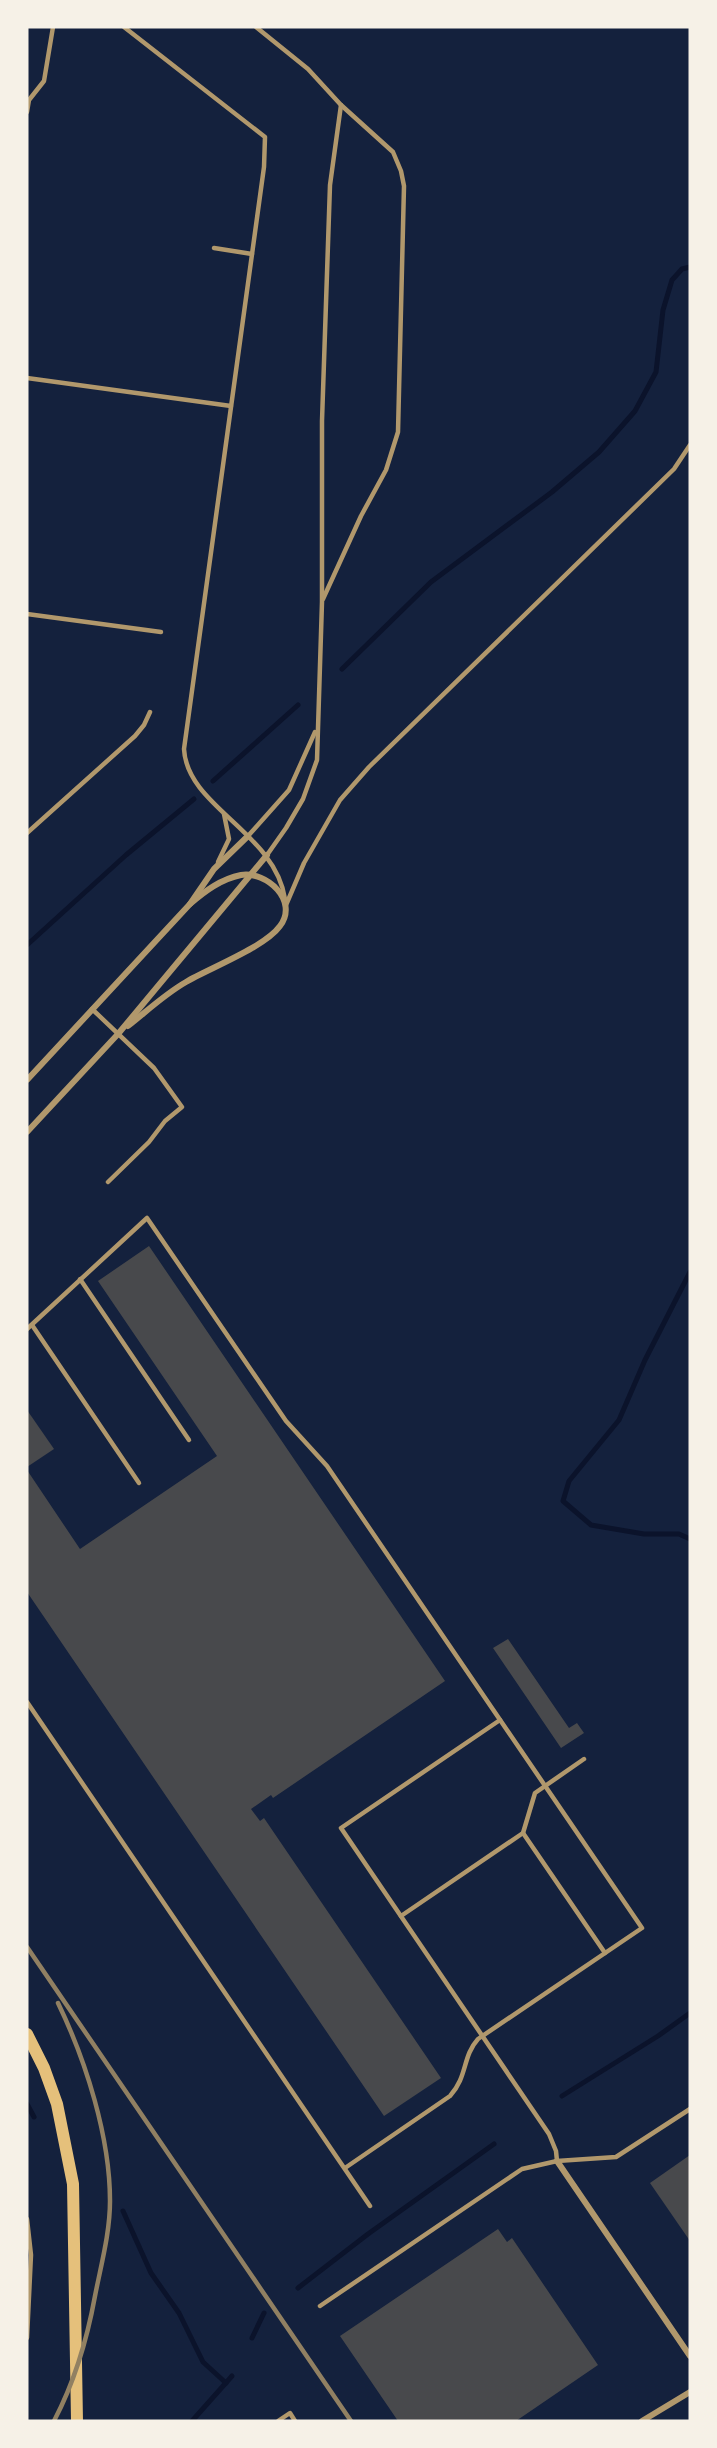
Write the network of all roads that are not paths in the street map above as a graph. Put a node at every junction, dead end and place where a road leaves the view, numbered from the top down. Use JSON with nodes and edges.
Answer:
{"nodes":[{"id":1,"x":53,"y":27,"type":"edge"},
{"id":2,"x":124,"y":27,"type":"edge"},
{"id":3,"x":255,"y":27,"type":"edge"},
{"id":4,"x":341,"y":105,"type":"junction"},
{"id":5,"x":27,"y":112,"type":"edge"},
{"id":6,"x":214,"y":248,"type":"dead end"},
{"id":7,"x":252,"y":254,"type":"junction"},
{"id":8,"x":27,"y":378,"type":"edge"},
{"id":9,"x":231,"y":406,"type":"junction"},
{"id":10,"x":690,"y":445,"type":"edge"},
{"id":11,"x":322,"y":602,"type":"junction"},
{"id":12,"x":27,"y":614,"type":"edge"},
{"id":13,"x":161,"y":632,"type":"dead end"},
{"id":14,"x":150,"y":712,"type":"dead end"},
{"id":15,"x":317,"y":727,"type":"junction"},
{"id":16,"x":224,"y":814,"type":"junction"},
{"id":17,"x":27,"y":833,"type":"edge"},
{"id":18,"x":248,"y":836,"type":"junction"},
{"id":19,"x":267,"y":855,"type":"junction"},
{"id":20,"x":214,"y":869,"type":"junction"},
{"id":21,"x":252,"y":874,"type":"junction"},
{"id":22,"x":190,"y":904,"type":"junction"},
{"id":23,"x":286,"y":905,"type":"junction"},
{"id":24,"x":92,"y":1009,"type":"junction"},
{"id":25,"x":118,"y":1034,"type":"junction"},
{"id":26,"x":27,"y":1080,"type":"edge"},
{"id":27,"x":27,"y":1132,"type":"edge"},
{"id":28,"x":108,"y":1182,"type":"dead end"},
{"id":29,"x":80,"y":1279,"type":"junction"},
{"id":30,"x":29,"y":1328,"type":"edge"},
{"id":31,"x":189,"y":1440,"type":"dead end"},
{"id":32,"x":139,"y":1483,"type":"dead end"},
{"id":33,"x":27,"y":1702,"type":"edge"},
{"id":34,"x":500,"y":1720,"type":"junction"},
{"id":35,"x":584,"y":1759,"type":"dead end"},
{"id":36,"x":544,"y":1785,"type":"junction"},
{"id":37,"x":523,"y":1833,"type":"junction"},
{"id":38,"x":401,"y":1916,"type":"junction"},
{"id":39,"x":605,"y":1953,"type":"junction"},
{"id":40,"x":27,"y":2034,"type":"edge"},
{"id":41,"x":483,"y":2036,"type":"junction"},
{"id":42,"x":690,"y":2109,"type":"edge"},
{"id":43,"x":557,"y":2161,"type":"junction"},
{"id":44,"x":345,"y":2168,"type":"junction"},
{"id":45,"x":370,"y":2206,"type":"dead end"},
{"id":46,"x":27,"y":2219,"type":"edge"},
{"id":47,"x":320,"y":2306,"type":"dead end"},
{"id":48,"x":27,"y":2338,"type":"edge"},
{"id":49,"x":690,"y":2356,"type":"edge"},
{"id":50,"x":690,"y":2392,"type":"edge"},
{"id":51,"x":77,"y":2421,"type":"edge"},
{"id":52,"x":278,"y":2421,"type":"edge"},
{"id":53,"x":295,"y":2421,"type":"edge"},
{"id":54,"x":642,"y":2421,"type":"edge"}],
"edges":[{"from":1,"to":5,"type":"lane"},
{"from":2,"to":7,"type":"lane"},
{"from":3,"to":4,"type":"lane"},
{"from":4,"to":11,"type":"lane"},
{"from":4,"to":11,"type":"lane"},
{"from":6,"to":7,"type":"lane"},
{"from":7,"to":9,"type":"lane"},
{"from":8,"to":9,"type":"lane"},
{"from":9,"to":16,"type":"lane"},
{"from":10,"to":23,"type":"lane"},
{"from":11,"to":15,"type":"lane"},
{"from":12,"to":13,"type":"lane"},
{"from":14,"to":17,"type":"lane"},
{"from":15,"to":18,"type":"lane"},
{"from":15,"to":19,"type":"lane"},
{"from":16,"to":18,"type":"lane"},
{"from":16,"to":20,"type":"lane"},
{"from":18,"to":19,"type":"lane"},
{"from":18,"to":20,"type":"street"},
{"from":19,"to":21,"type":"street"},
{"from":19,"to":23,"type":"lane"},
{"from":20,"to":22,"type":"street"},
{"from":21,"to":22,"type":"street"},
{"from":21,"to":23,"type":"street"},
{"from":21,"to":25,"type":"street"},
{"from":22,"to":24,"type":"street"},
{"from":23,"to":25,"type":"street"},
{"from":24,"to":25,"type":"lane"},
{"from":24,"to":26,"type":"street"},
{"from":25,"to":27,"type":"street"},
{"from":25,"to":28,"type":"lane"},
{"from":29,"to":30,"type":"lane"},
{"from":29,"to":31,"type":"lane"},
{"from":29,"to":34,"type":"lane"},
{"from":30,"to":32,"type":"lane"},
{"from":33,"to":44,"type":"lane"},
{"from":34,"to":36,"type":"lane"},
{"from":34,"to":38,"type":"lane"},
{"from":35,"to":36,"type":"lane"},
{"from":36,"to":37,"type":"lane"},
{"from":36,"to":39,"type":"lane"},
{"from":37,"to":38,"type":"lane"},
{"from":37,"to":39,"type":"lane"},
{"from":38,"to":41,"type":"lane"},
{"from":39,"to":41,"type":"lane"},
{"from":40,"to":51,"type":"main road"},
{"from":41,"to":43,"type":"lane"},
{"from":41,"to":44,"type":"lane"},
{"from":42,"to":43,"type":"lane"},
{"from":43,"to":47,"type":"lane"},
{"from":43,"to":49,"type":"street"},
{"from":44,"to":45,"type":"lane"},
{"from":46,"to":48,"type":"lane"},
{"from":50,"to":54,"type":"street"},
{"from":52,"to":53,"type":"lane"}]}
